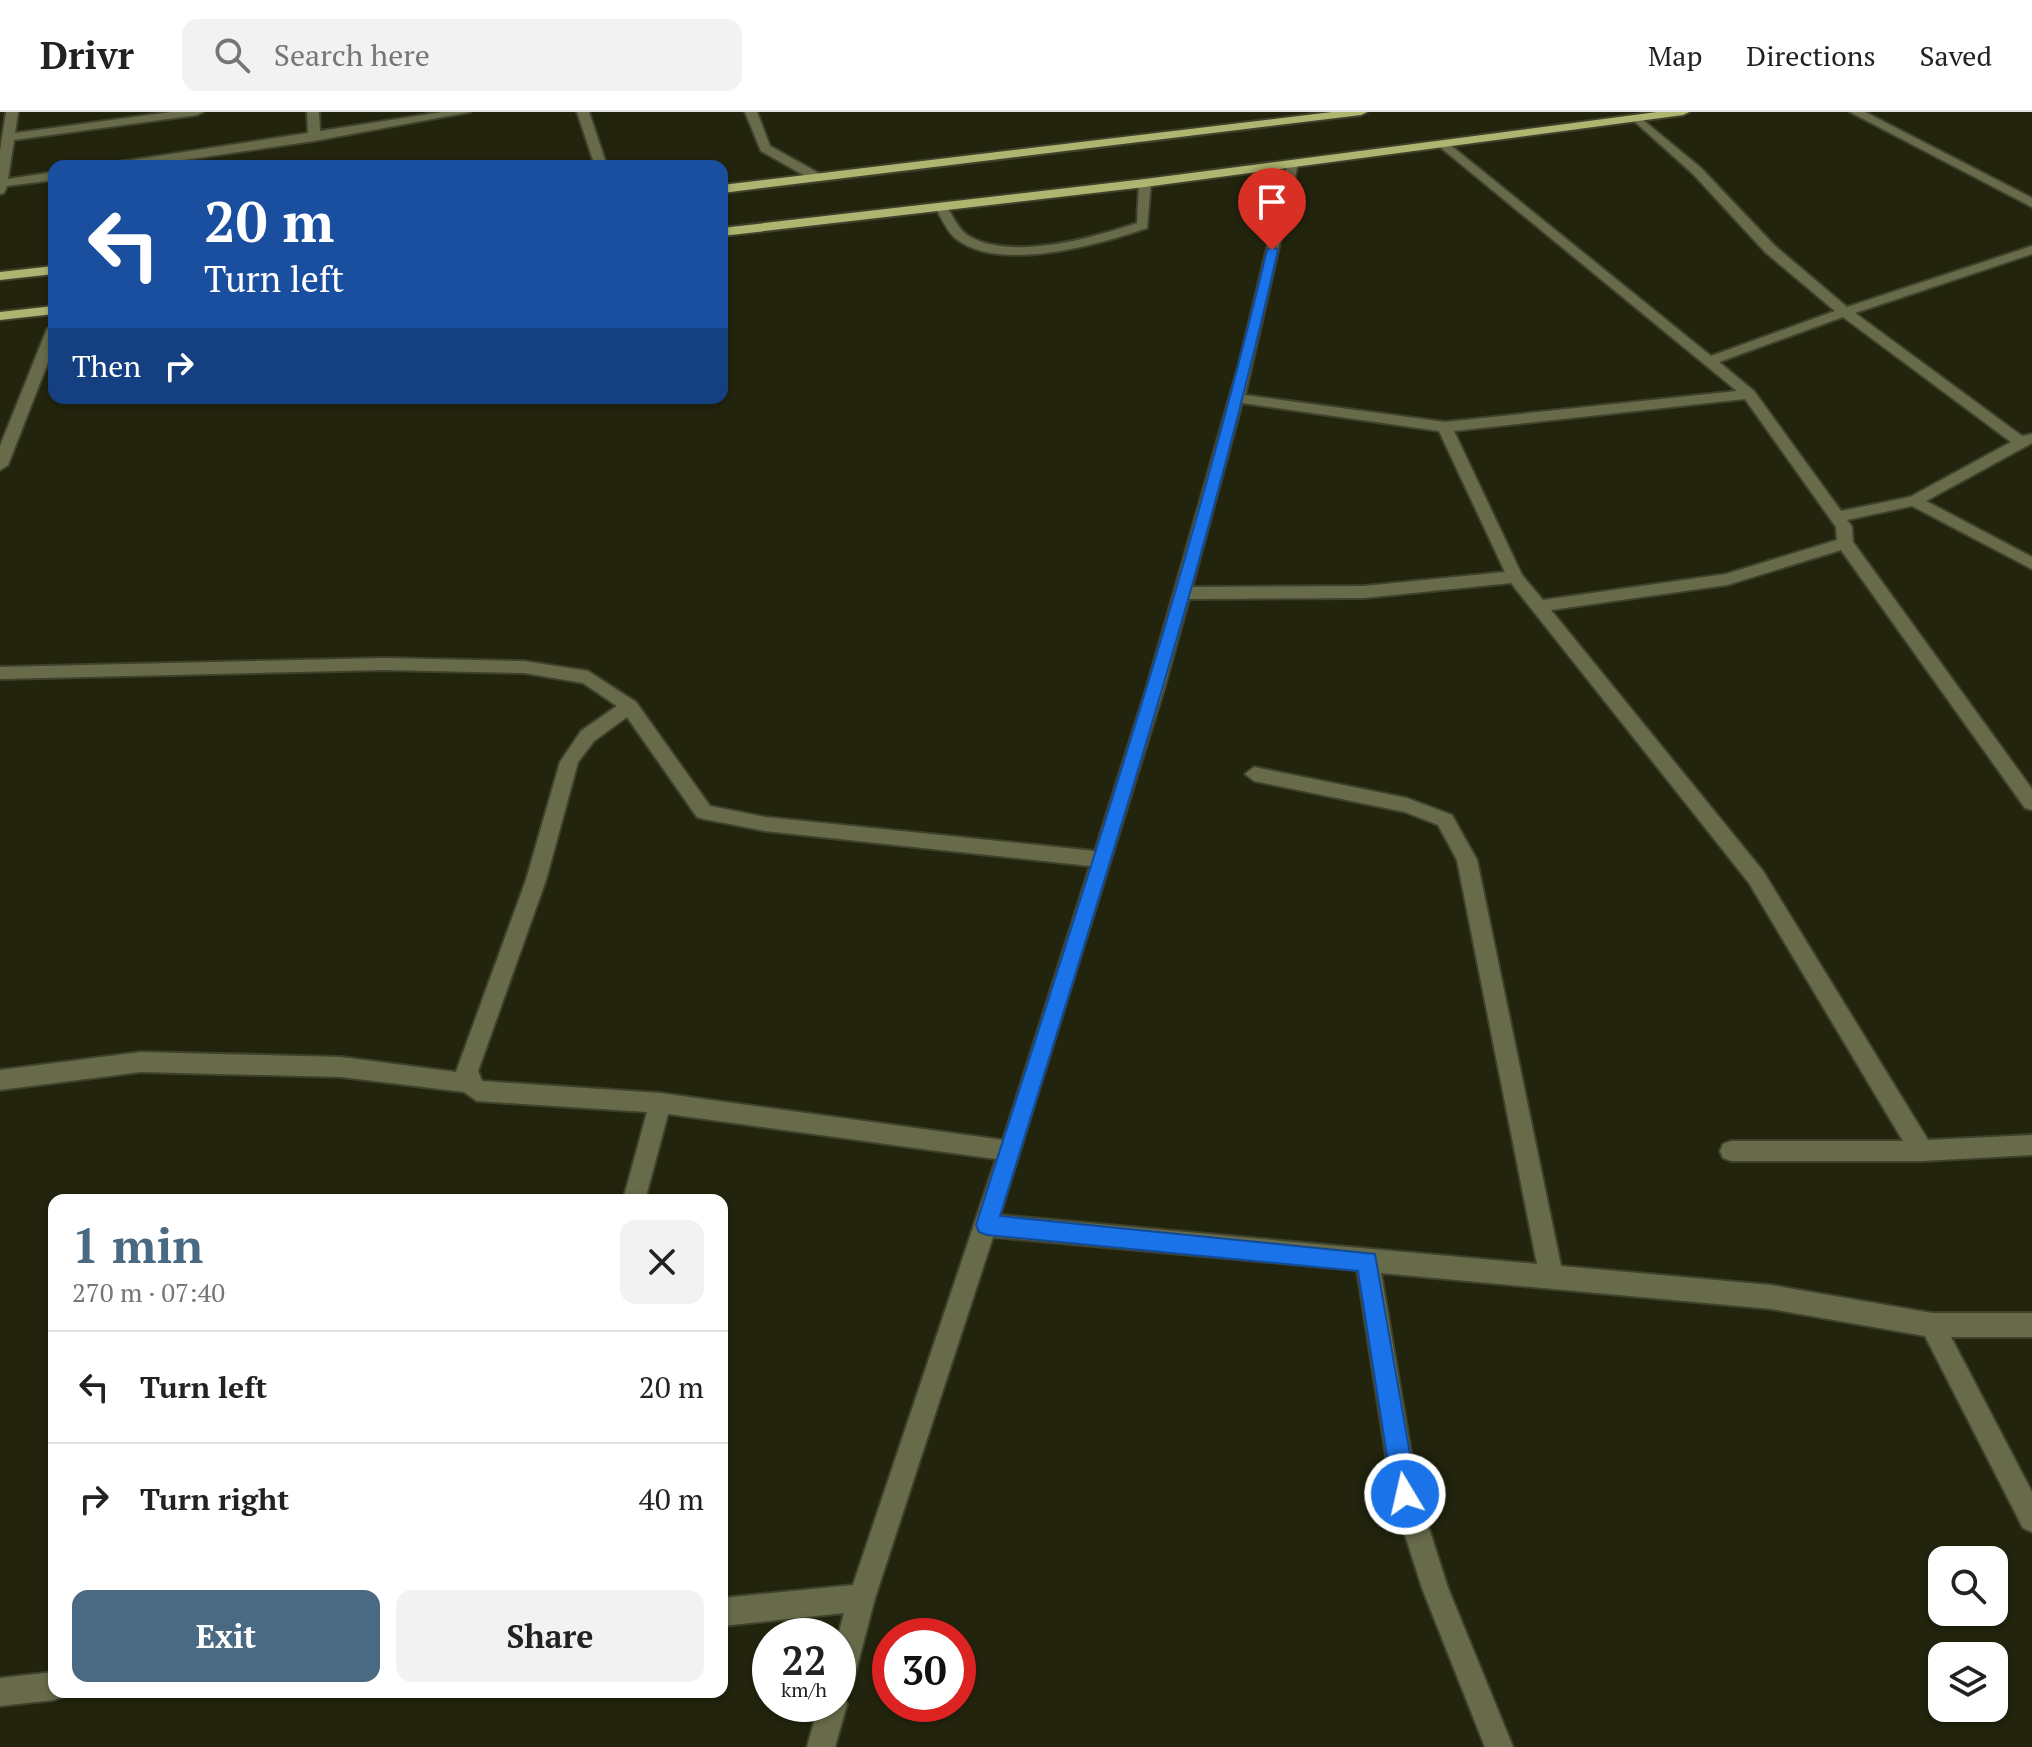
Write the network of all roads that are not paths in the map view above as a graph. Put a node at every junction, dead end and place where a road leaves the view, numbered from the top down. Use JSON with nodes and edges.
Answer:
{"nodes":[{"id":1,"x":12,"y":112,"type":"edge"},
{"id":2,"x":197,"y":112,"type":"edge"},
{"id":3,"x":313,"y":112,"type":"edge"},
{"id":4,"x":464,"y":112,"type":"edge"},
{"id":5,"x":583,"y":112,"type":"edge"},
{"id":6,"x":751,"y":112,"type":"edge"},
{"id":7,"x":1361,"y":112,"type":"edge"},
{"id":8,"x":1683,"y":112,"type":"edge"},
{"id":9,"x":1856,"y":112,"type":"edge"},
{"id":10,"x":1335,"y":114,"type":"edge"},
{"id":11,"x":1637,"y":118,"type":"junction"},
{"id":12,"x":8,"y":137,"type":"junction"},
{"id":13,"x":314,"y":137,"type":"junction"},
{"id":14,"x":1444,"y":144,"type":"junction"},
{"id":15,"x":159,"y":160,"type":"edge"},
{"id":16,"x":599,"y":160,"type":"edge"},
{"id":17,"x":1292,"y":164,"type":"junction"},
{"id":18,"x":48,"y":177,"type":"edge"},
{"id":19,"x":818,"y":178,"type":"junction"},
{"id":20,"x":1145,"y":183,"type":"junction"},
{"id":21,"x":1,"y":187,"type":"edge"},
{"id":22,"x":728,"y":188,"type":"edge"},
{"id":23,"x":2032,"y":203,"type":"edge"},
{"id":24,"x":941,"y":207,"type":"junction"},
{"id":25,"x":728,"y":231,"type":"edge"},
{"id":26,"x":2032,"y":250,"type":"edge"},
{"id":27,"x":48,"y":271,"type":"edge"},
{"id":28,"x":0,"y":276,"type":"edge"},
{"id":29,"x":48,"y":311,"type":"edge"},
{"id":30,"x":1845,"y":312,"type":"junction"},
{"id":31,"x":0,"y":316,"type":"edge"},
{"id":32,"x":48,"y":344,"type":"edge"},
{"id":33,"x":1710,"y":361,"type":"junction"},
{"id":34,"x":1749,"y":394,"type":"junction"},
{"id":35,"x":1237,"y":398,"type":"junction"},
{"id":36,"x":1445,"y":427,"type":"junction"},
{"id":37,"x":2026,"y":439,"type":"edge"},
{"id":38,"x":0,"y":465,"type":"edge"},
{"id":39,"x":1914,"y":501,"type":"junction"},
{"id":40,"x":1838,"y":517,"type":"junction"},
{"id":41,"x":1845,"y":543,"type":"junction"},
{"id":42,"x":2032,"y":564,"type":"edge"},
{"id":43,"x":1515,"y":577,"type":"junction"},
{"id":44,"x":1182,"y":593,"type":"junction"},
{"id":45,"x":1540,"y":606,"type":"junction"},
{"id":46,"x":0,"y":673,"type":"edge"},
{"id":47,"x":630,"y":707,"type":"junction"},
{"id":48,"x":1254,"y":774,"type":"dead end"},
{"id":49,"x":2032,"y":803,"type":"edge"},
{"id":50,"x":1101,"y":859,"type":"junction"},
{"id":51,"x":0,"y":1080,"type":"edge"},
{"id":52,"x":469,"y":1083,"type":"junction"},
{"id":53,"x":660,"y":1103,"type":"junction"},
{"id":54,"x":2032,"y":1145,"type":"edge"},
{"id":55,"x":1010,"y":1151,"type":"junction"},
{"id":56,"x":1731,"y":1151,"type":"dead end"},
{"id":57,"x":1922,"y":1151,"type":"junction"},
{"id":58,"x":636,"y":1194,"type":"edge"},
{"id":59,"x":987,"y":1225,"type":"junction"},
{"id":60,"x":1367,"y":1262,"type":"junction"},
{"id":61,"x":1551,"y":1277,"type":"junction"},
{"id":62,"x":1932,"y":1325,"type":"junction"},
{"id":63,"x":2032,"y":1325,"type":"edge"},
{"id":64,"x":2032,"y":1519,"type":"edge"},
{"id":65,"x":862,"y":1598,"type":"junction"},
{"id":66,"x":728,"y":1611,"type":"edge"},
{"id":67,"x":856,"y":1620,"type":"edge"},
{"id":68,"x":48,"y":1687,"type":"edge"},
{"id":69,"x":0,"y":1692,"type":"edge"},
{"id":70,"x":828,"y":1722,"type":"edge"},
{"id":71,"x":821,"y":1747,"type":"edge"},
{"id":72,"x":1499,"y":1747,"type":"edge"}],
"edges":[{"from":1,"to":12,"type":"street"},
{"from":2,"to":12,"type":"street"},
{"from":3,"to":13,"type":"street"},
{"from":4,"to":13,"type":"street"},
{"from":5,"to":16,"type":"street"},
{"from":6,"to":19,"type":"street"},
{"from":7,"to":10,"type":"main road"},
{"from":8,"to":11,"type":"main road"},
{"from":9,"to":23,"type":"street"},
{"from":10,"to":19,"type":"main road"},
{"from":11,"to":14,"type":"main road"},
{"from":11,"to":30,"type":"street"},
{"from":12,"to":21,"type":"street"},
{"from":13,"to":15,"type":"street"},
{"from":14,"to":17,"type":"main road"},
{"from":14,"to":33,"type":"street"},
{"from":17,"to":20,"type":"main road"},
{"from":17,"to":35,"type":"street"},
{"from":18,"to":21,"type":"street"},
{"from":19,"to":22,"type":"main road"},
{"from":20,"to":24,"type":"main road"},
{"from":20,"to":24,"type":"street"},
{"from":24,"to":25,"type":"main road"},
{"from":26,"to":30,"type":"street"},
{"from":27,"to":28,"type":"main road"},
{"from":29,"to":31,"type":"main road"},
{"from":30,"to":33,"type":"street"},
{"from":30,"to":37,"type":"street"},
{"from":32,"to":38,"type":"street"},
{"from":33,"to":34,"type":"street"},
{"from":34,"to":36,"type":"street"},
{"from":34,"to":40,"type":"street"},
{"from":35,"to":36,"type":"street"},
{"from":35,"to":44,"type":"street"},
{"from":36,"to":43,"type":"street"},
{"from":37,"to":39,"type":"street"},
{"from":39,"to":40,"type":"street"},
{"from":39,"to":42,"type":"street"},
{"from":40,"to":41,"type":"street"},
{"from":41,"to":45,"type":"street"},
{"from":41,"to":49,"type":"street"},
{"from":43,"to":44,"type":"street"},
{"from":43,"to":45,"type":"street"},
{"from":44,"to":50,"type":"street"},
{"from":45,"to":57,"type":"street"},
{"from":46,"to":47,"type":"street"},
{"from":47,"to":50,"type":"street"},
{"from":47,"to":52,"type":"street"},
{"from":48,"to":61,"type":"street"},
{"from":50,"to":55,"type":"street"},
{"from":51,"to":52,"type":"street"},
{"from":52,"to":53,"type":"street"},
{"from":53,"to":55,"type":"street"},
{"from":53,"to":58,"type":"street"},
{"from":54,"to":57,"type":"street"},
{"from":55,"to":59,"type":"street"},
{"from":56,"to":57,"type":"street"},
{"from":59,"to":60,"type":"street"},
{"from":59,"to":65,"type":"street"},
{"from":60,"to":61,"type":"street"},
{"from":60,"to":72,"type":"street"},
{"from":61,"to":62,"type":"street"},
{"from":62,"to":63,"type":"street"},
{"from":62,"to":64,"type":"street"},
{"from":65,"to":66,"type":"street"},
{"from":65,"to":67,"type":"street"},
{"from":68,"to":69,"type":"street"},
{"from":70,"to":71,"type":"street"}]}
